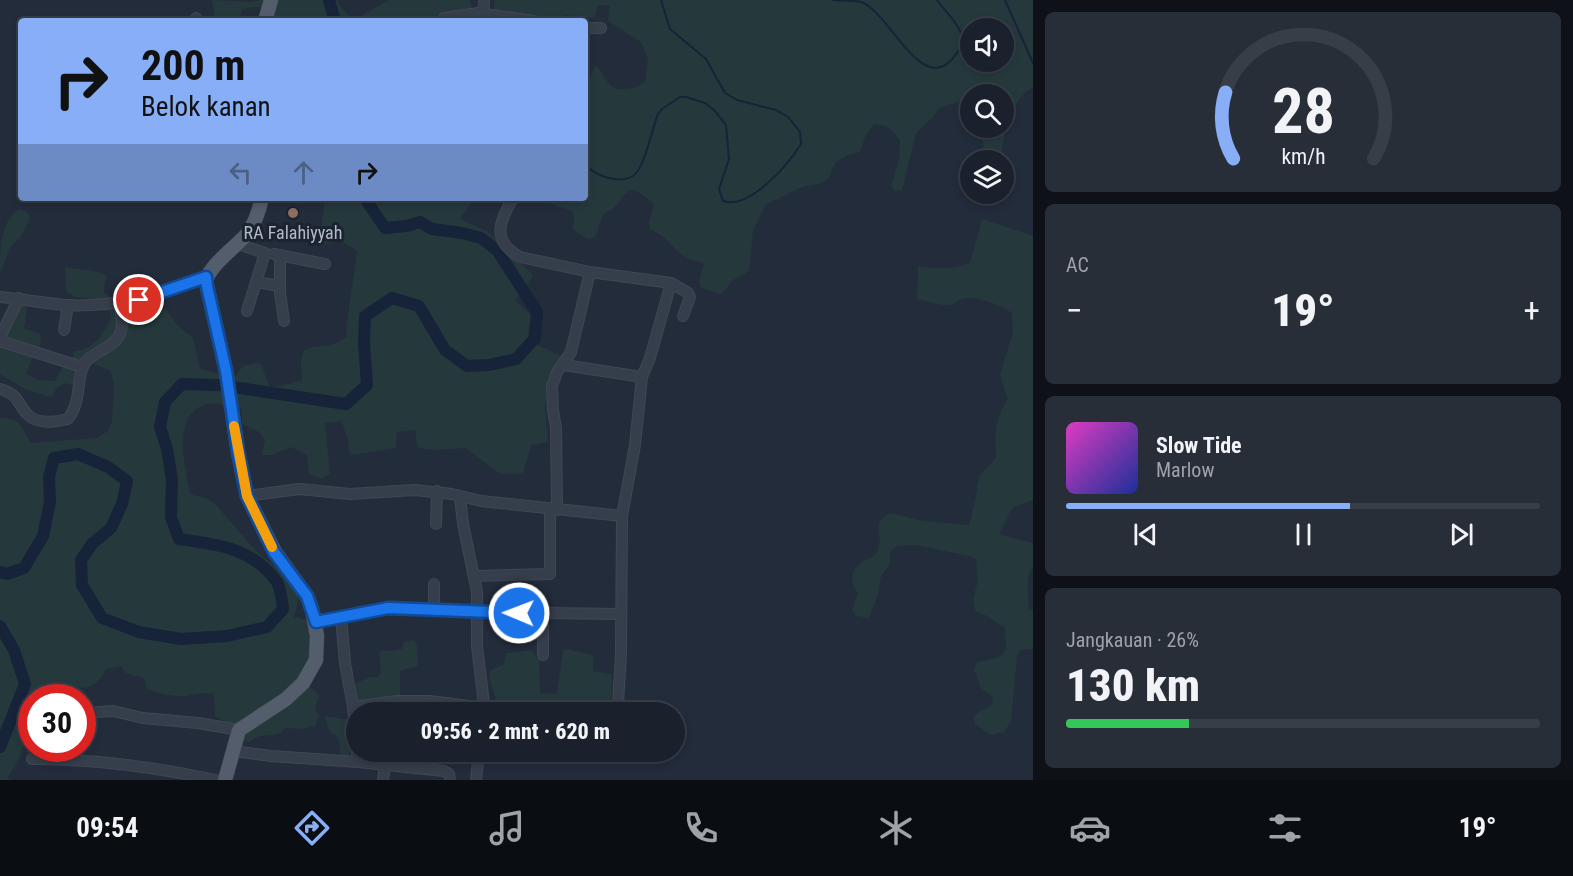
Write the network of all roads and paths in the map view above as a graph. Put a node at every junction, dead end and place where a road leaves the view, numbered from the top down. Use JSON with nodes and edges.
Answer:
{"nodes":[{"id":1,"x":271,"y":0,"type":"edge"},
{"id":2,"x":484,"y":0,"type":"edge"},
{"id":3,"x":483,"y":14,"type":"junction"},
{"id":4,"x":467,"y":17,"type":"edge"},
{"id":5,"x":266,"y":18,"type":"edge"},
{"id":6,"x":444,"y":18,"type":"dead end"},
{"id":7,"x":512,"y":18,"type":"edge"},
{"id":8,"x":588,"y":28,"type":"edge"},
{"id":9,"x":601,"y":28,"type":"dead end"},
{"id":10,"x":261,"y":201,"type":"edge"},
{"id":11,"x":511,"y":201,"type":"edge"},
{"id":12,"x":238,"y":244,"type":"junction"},
{"id":13,"x":265,"y":253,"type":"junction"},
{"id":14,"x":280,"y":255,"type":"junction"},
{"id":15,"x":325,"y":264,"type":"dead end"},
{"id":16,"x":590,"y":272,"type":"junction"},
{"id":17,"x":206,"y":277,"type":"junction"},
{"id":18,"x":256,"y":282,"type":"junction"},
{"id":19,"x":670,"y":283,"type":"junction"},
{"id":20,"x":280,"y":286,"type":"junction"},
{"id":21,"x":0,"y":297,"type":"edge"},
{"id":22,"x":19,"y":298,"type":"junction"},
{"id":23,"x":119,"y":303,"type":"junction"},
{"id":24,"x":68,"y":305,"type":"junction"},
{"id":25,"x":247,"y":311,"type":"dead end"},
{"id":26,"x":683,"y":316,"type":"dead end"},
{"id":27,"x":284,"y":321,"type":"dead end"},
{"id":28,"x":64,"y":330,"type":"dead end"},
{"id":29,"x":0,"y":339,"type":"edge"},
{"id":30,"x":564,"y":365,"type":"junction"},
{"id":31,"x":82,"y":367,"type":"junction"},
{"id":32,"x":642,"y":377,"type":"junction"},
{"id":33,"x":0,"y":389,"type":"edge"},
{"id":34,"x":437,"y":491,"type":"junction"},
{"id":35,"x":247,"y":496,"type":"junction"},
{"id":36,"x":460,"y":497,"type":"junction"},
{"id":37,"x":554,"y":509,"type":"junction"},
{"id":38,"x":622,"y":516,"type":"junction"},
{"id":39,"x":436,"y":524,"type":"dead end"},
{"id":40,"x":474,"y":576,"type":"junction"},
{"id":41,"x":434,"y":584,"type":"dead end"},
{"id":42,"x":434,"y":610,"type":"junction"},
{"id":43,"x":477,"y":612,"type":"junction"},
{"id":44,"x":543,"y":613,"type":"junction"},
{"id":45,"x":620,"y":614,"type":"junction"},
{"id":46,"x":341,"y":617,"type":"junction"},
{"id":47,"x":316,"y":622,"type":"junction"},
{"id":48,"x":543,"y":656,"type":"dead end"},
{"id":49,"x":352,"y":702,"type":"edge"},
{"id":50,"x":390,"y":702,"type":"edge"},
{"id":51,"x":435,"y":702,"type":"edge"},
{"id":52,"x":484,"y":702,"type":"edge"},
{"id":53,"x":618,"y":702,"type":"edge"},
{"id":54,"x":96,"y":712,"type":"edge"},
{"id":55,"x":239,"y":730,"type":"junction"},
{"id":56,"x":233,"y":751,"type":"junction"},
{"id":57,"x":346,"y":761,"type":"edge"},
{"id":58,"x":84,"y":762,"type":"edge"},
{"id":59,"x":358,"y":762,"type":"edge"},
{"id":60,"x":478,"y":762,"type":"edge"},
{"id":61,"x":385,"y":764,"type":"junction"},
{"id":62,"x":216,"y":780,"type":"edge"},
{"id":63,"x":225,"y":780,"type":"edge"},
{"id":64,"x":383,"y":780,"type":"edge"},
{"id":65,"x":450,"y":780,"type":"edge"},
{"id":66,"x":476,"y":780,"type":"edge"}],
"edges":[{"from":1,"to":5,"type":"main road"},
{"from":2,"to":3,"type":"street"},
{"from":3,"to":4,"type":"street"},
{"from":3,"to":7,"type":"street"},
{"from":4,"to":6,"type":"street"},
{"from":8,"to":9,"type":"street"},
{"from":10,"to":12,"type":"main road"},
{"from":11,"to":16,"type":"street"},
{"from":12,"to":13,"type":"street"},
{"from":12,"to":17,"type":"main road"},
{"from":13,"to":14,"type":"street"},
{"from":13,"to":18,"type":"street"},
{"from":14,"to":15,"type":"street"},
{"from":14,"to":20,"type":"street"},
{"from":16,"to":19,"type":"street"},
{"from":16,"to":30,"type":"street"},
{"from":17,"to":23,"type":"street"},
{"from":17,"to":35,"type":"main road"},
{"from":18,"to":20,"type":"street"},
{"from":18,"to":25,"type":"street"},
{"from":19,"to":26,"type":"street"},
{"from":19,"to":32,"type":"street"},
{"from":20,"to":27,"type":"street"},
{"from":21,"to":22,"type":"street"},
{"from":22,"to":24,"type":"street"},
{"from":22,"to":29,"type":"street"},
{"from":23,"to":24,"type":"street"},
{"from":23,"to":31,"type":"street"},
{"from":24,"to":28,"type":"street"},
{"from":29,"to":31,"type":"street"},
{"from":30,"to":32,"type":"street"},
{"from":30,"to":37,"type":"street"},
{"from":31,"to":33,"type":"street"},
{"from":32,"to":38,"type":"street"},
{"from":34,"to":35,"type":"street"},
{"from":34,"to":36,"type":"street"},
{"from":34,"to":39,"type":"street"},
{"from":35,"to":47,"type":"main road"},
{"from":36,"to":37,"type":"street"},
{"from":36,"to":40,"type":"street"},
{"from":37,"to":38,"type":"street"},
{"from":37,"to":40,"type":"street"},
{"from":38,"to":45,"type":"street"},
{"from":40,"to":43,"type":"street"},
{"from":41,"to":42,"type":"street"},
{"from":42,"to":43,"type":"street"},
{"from":42,"to":46,"type":"street"},
{"from":43,"to":44,"type":"street"},
{"from":43,"to":52,"type":"street"},
{"from":44,"to":45,"type":"street"},
{"from":44,"to":48,"type":"street"},
{"from":45,"to":53,"type":"street"},
{"from":46,"to":47,"type":"street"},
{"from":46,"to":49,"type":"street"},
{"from":47,"to":55,"type":"main road"},
{"from":50,"to":51,"type":"street"},
{"from":54,"to":55,"type":"street"},
{"from":55,"to":56,"type":"main road"},
{"from":56,"to":57,"type":"street"},
{"from":56,"to":63,"type":"main road"},
{"from":58,"to":62,"type":"street"},
{"from":59,"to":61,"type":"street"},
{"from":60,"to":66,"type":"street"},
{"from":61,"to":64,"type":"street"},
{"from":61,"to":65,"type":"street"}]}
